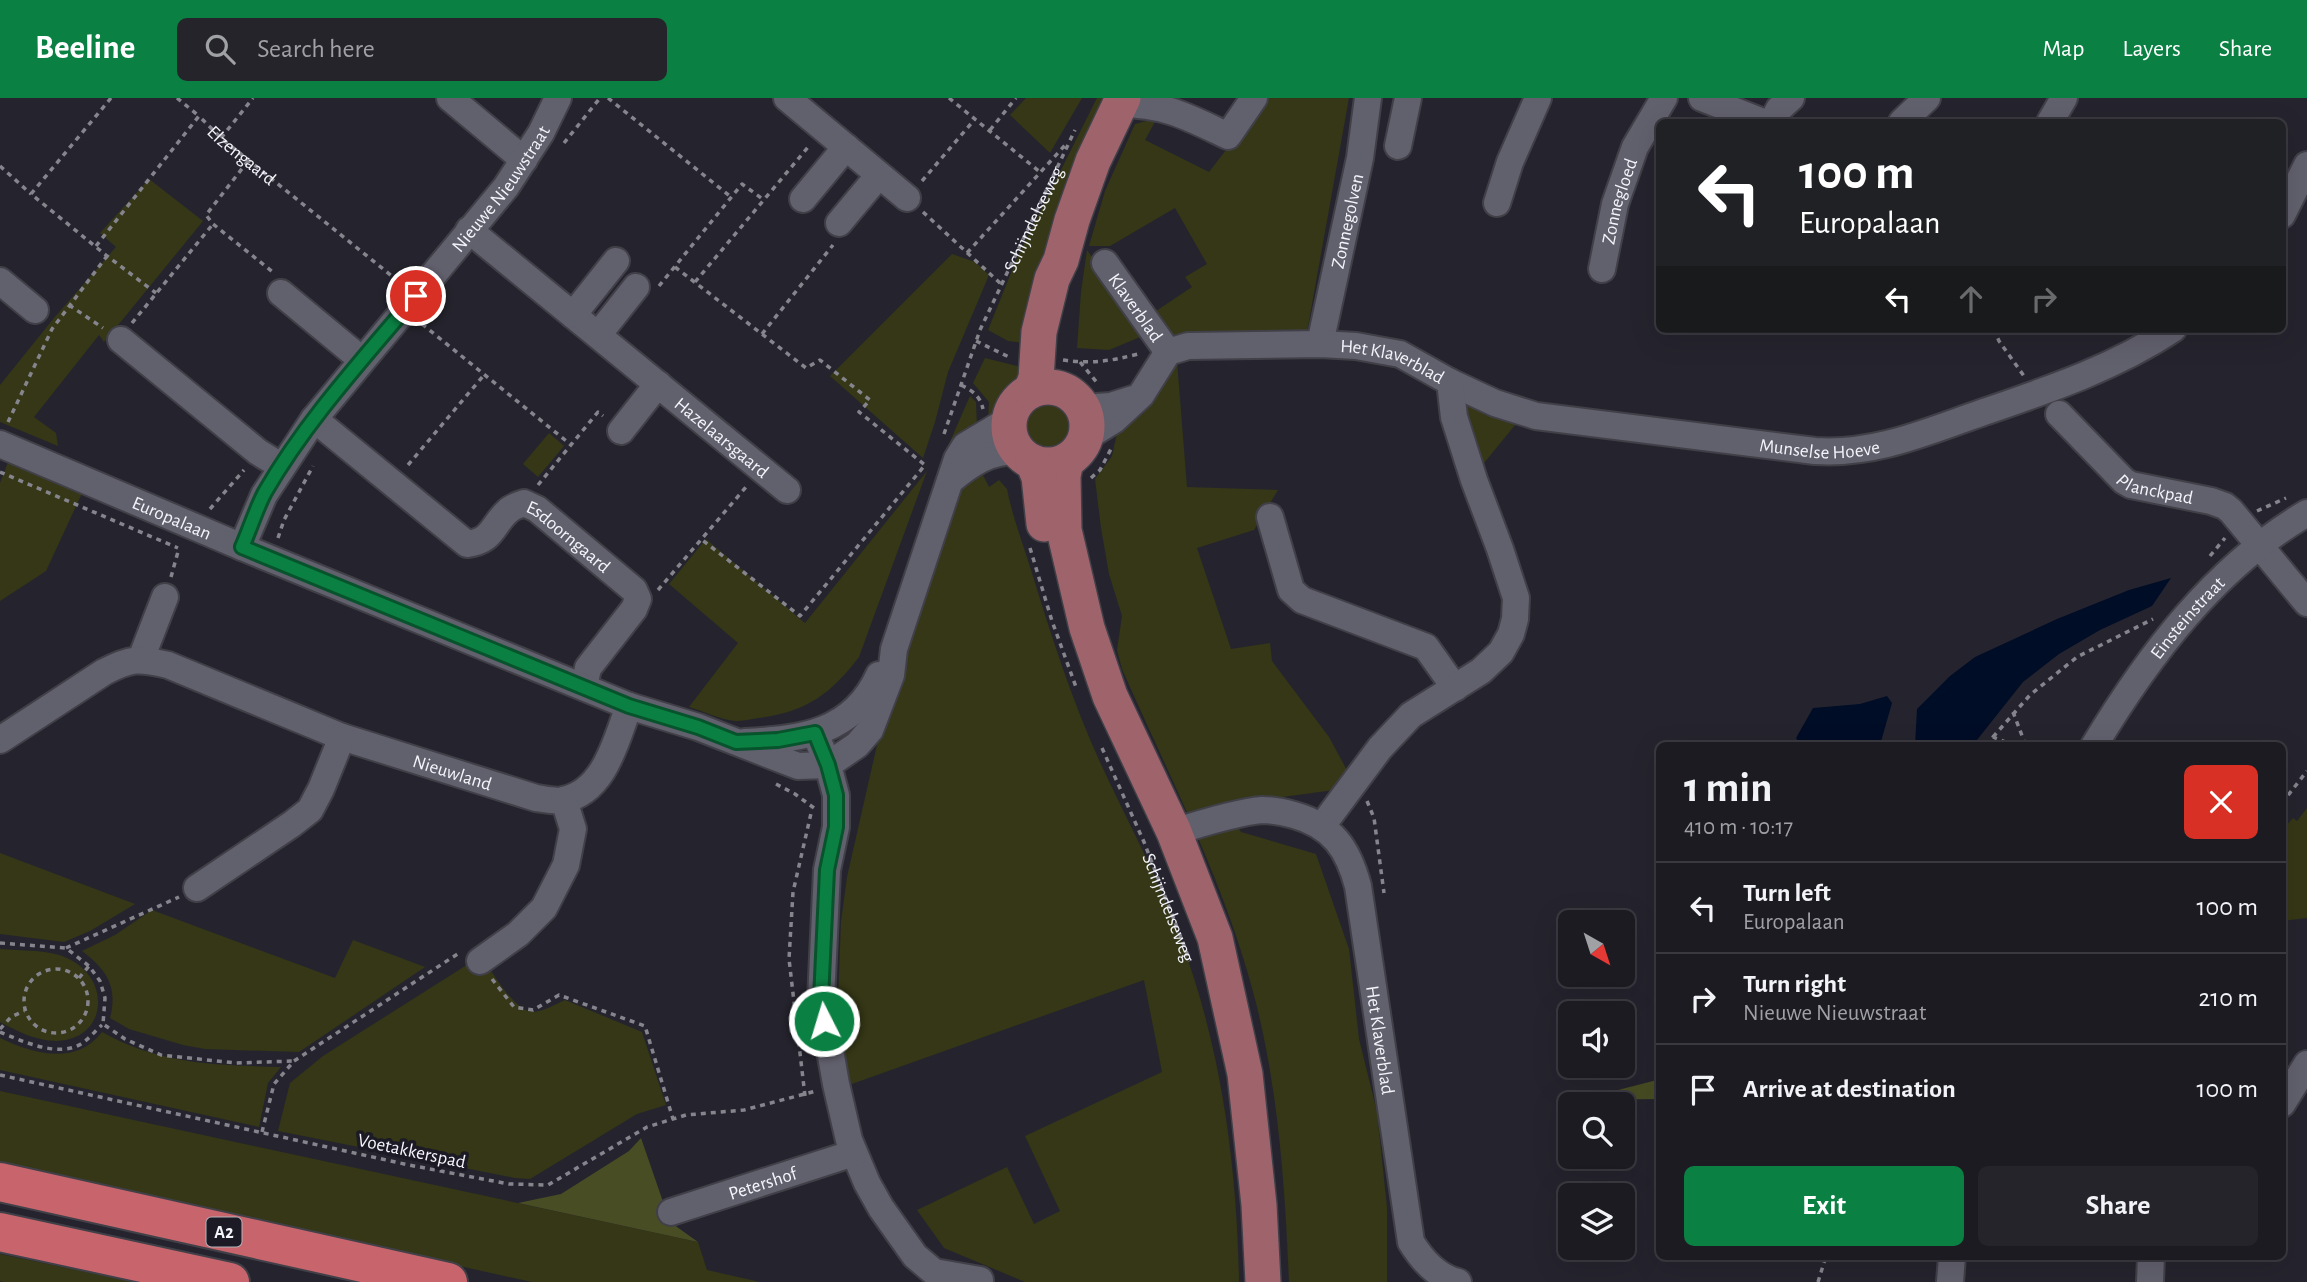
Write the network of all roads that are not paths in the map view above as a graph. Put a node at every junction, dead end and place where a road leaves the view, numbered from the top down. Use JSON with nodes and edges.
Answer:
{"nodes":[{"id":1,"x":450,"y":98,"type":"edge"},
{"id":2,"x":558,"y":98,"type":"edge"},
{"id":3,"x":787,"y":98,"type":"edge"},
{"id":4,"x":1254,"y":98,"type":"edge"},
{"id":5,"x":1368,"y":98,"type":"edge"},
{"id":6,"x":1408,"y":98,"type":"edge"},
{"id":7,"x":1538,"y":98,"type":"edge"},
{"id":8,"x":1664,"y":98,"type":"edge"},
{"id":9,"x":1702,"y":98,"type":"edge"},
{"id":10,"x":1791,"y":98,"type":"edge"},
{"id":11,"x":1927,"y":98,"type":"edge"},
{"id":12,"x":2064,"y":98,"type":"edge"},
{"id":13,"x":1121,"y":101,"type":"edge"},
{"id":14,"x":1172,"y":104,"type":"edge"},
{"id":15,"x":1755,"y":119,"type":"edge"},
{"id":16,"x":1774,"y":119,"type":"edge"},
{"id":17,"x":1905,"y":119,"type":"edge"},
{"id":18,"x":2052,"y":119,"type":"edge"},
{"id":19,"x":1398,"y":146,"type":"dead end"},
{"id":20,"x":846,"y":147,"type":"junction"},
{"id":21,"x":524,"y":160,"type":"junction"},
{"id":22,"x":2307,"y":165,"type":"edge"},
{"id":23,"x":879,"y":175,"type":"junction"},
{"id":24,"x":803,"y":198,"type":"dead end"},
{"id":25,"x":908,"y":198,"type":"road end"},
{"id":26,"x":1497,"y":203,"type":"dead end"},
{"id":27,"x":2286,"y":207,"type":"edge"},
{"id":28,"x":839,"y":223,"type":"road end"},
{"id":29,"x":469,"y":230,"type":"junction"},
{"id":30,"x":616,"y":261,"type":"dead end"},
{"id":31,"x":1105,"y":262,"type":"dead end"},
{"id":32,"x":1602,"y":269,"type":"dead end"},
{"id":33,"x":0,"y":281,"type":"edge"},
{"id":34,"x":636,"y":287,"type":"road end"},
{"id":35,"x":281,"y":293,"type":"road end"},
{"id":36,"x":35,"y":310,"type":"dead end"},
{"id":37,"x":573,"y":315,"type":"junction"},
{"id":38,"x":2166,"y":333,"type":"edge"},
{"id":39,"x":598,"y":335,"type":"junction"},
{"id":40,"x":121,"y":340,"type":"road end"},
{"id":41,"x":1320,"y":344,"type":"junction"},
{"id":42,"x":1168,"y":352,"type":"junction"},
{"id":43,"x":362,"y":360,"type":"junction"},
{"id":44,"x":1450,"y":382,"type":"junction"},
{"id":45,"x":658,"y":384,"type":"junction"},
{"id":46,"x":2059,"y":414,"type":"dead end"},
{"id":47,"x":314,"y":419,"type":"junction"},
{"id":48,"x":1052,"y":420,"type":"junction"},
{"id":49,"x":621,"y":431,"type":"road end"},
{"id":50,"x":2,"y":437,"type":"edge"},
{"id":51,"x":281,"y":466,"type":"junction"},
{"id":52,"x":787,"y":490,"type":"dead end"},
{"id":53,"x":2302,"y":504,"type":"edge"},
{"id":54,"x":1270,"y":517,"type":"dead end"},
{"id":55,"x":2260,"y":546,"type":"junction"},
{"id":56,"x":242,"y":547,"type":"junction"},
{"id":57,"x":166,"y":597,"type":"road end"},
{"id":58,"x":2307,"y":603,"type":"edge"},
{"id":59,"x":894,"y":649,"type":"junction"},
{"id":60,"x":141,"y":659,"type":"junction"},
{"id":61,"x":584,"y":687,"type":"junction"},
{"id":62,"x":1455,"y":688,"type":"junction"},
{"id":63,"x":629,"y":706,"type":"junction"},
{"id":64,"x":815,"y":733,"type":"junction"},
{"id":65,"x":342,"y":737,"type":"junction"},
{"id":66,"x":0,"y":740,"type":"edge"},
{"id":67,"x":736,"y":742,"type":"junction"},
{"id":68,"x":2096,"y":742,"type":"edge"},
{"id":69,"x":828,"y":765,"type":"junction"},
{"id":70,"x":564,"y":800,"type":"junction"},
{"id":71,"x":1160,"y":823,"type":"junction"},
{"id":72,"x":1322,"y":826,"type":"junction"},
{"id":73,"x":197,"y":888,"type":"road end"},
{"id":74,"x":480,"y":961,"type":"road end"},
{"id":75,"x":2307,"y":1064,"type":"edge"},
{"id":76,"x":2286,"y":1098,"type":"edge"},
{"id":77,"x":854,"y":1153,"type":"junction"},
{"id":78,"x":0,"y":1182,"type":"edge"},
{"id":79,"x":671,"y":1212,"type":"dead end"},
{"id":80,"x":0,"y":1232,"type":"edge"},
{"id":81,"x":1952,"y":1260,"type":"edge"},
{"id":82,"x":2151,"y":1260,"type":"edge"},
{"id":83,"x":980,"y":1280,"type":"edge"},
{"id":84,"x":230,"y":1282,"type":"edge"},
{"id":85,"x":448,"y":1282,"type":"edge"},
{"id":86,"x":1263,"y":1282,"type":"edge"},
{"id":87,"x":1458,"y":1282,"type":"edge"},
{"id":88,"x":1950,"y":1282,"type":"edge"},
{"id":89,"x":2150,"y":1282,"type":"edge"}],
"edges":[{"from":1,"to":21,"type":"street"},
{"from":2,"to":21,"type":"street","name":"Nieuwe Nieuwstraat"},
{"from":3,"to":20,"type":"street"},
{"from":4,"to":14,"type":"street"},
{"from":5,"to":41,"type":"street","name":"Zonnegolven"},
{"from":6,"to":19,"type":"street"},
{"from":7,"to":26,"type":"street"},
{"from":8,"to":32,"type":"street","name":"Zonnegloed"},
{"from":9,"to":15,"type":"street"},
{"from":10,"to":16,"type":"street"},
{"from":11,"to":17,"type":"street"},
{"from":12,"to":18,"type":"street"},
{"from":13,"to":14,"type":"street"},
{"from":13,"to":48,"type":"main road","name":"Schijndelseweg"},
{"from":20,"to":23,"type":"street"},
{"from":20,"to":24,"type":"street"},
{"from":21,"to":29,"type":"street","name":"Nieuwe Nieuwstraat"},
{"from":22,"to":27,"type":"street"},
{"from":23,"to":25,"type":"street"},
{"from":23,"to":28,"type":"street"},
{"from":29,"to":37,"type":"street","name":"Hazelaarsgaard"},
{"from":29,"to":43,"type":"street","name":"Nieuwe Nieuwstraat"},
{"from":30,"to":37,"type":"street"},
{"from":31,"to":42,"type":"street","name":"Klaverblad"},
{"from":33,"to":36,"type":"street"},
{"from":34,"to":39,"type":"street"},
{"from":35,"to":43,"type":"street"},
{"from":37,"to":39,"type":"street","name":"Hazelaarsgaard"},
{"from":38,"to":44,"type":"street","name":"Munselse Hoeve"},
{"from":39,"to":45,"type":"street","name":"Hazelaarsgaard"},
{"from":40,"to":51,"type":"street"},
{"from":41,"to":42,"type":"street","name":"Het Klaverblad"},
{"from":41,"to":44,"type":"street","name":"Het Klaverblad"},
{"from":42,"to":48,"type":"street"},
{"from":43,"to":47,"type":"street","name":"Nieuwe Nieuwstraat"},
{"from":44,"to":62,"type":"street","name":"Het Klaverblad"},
{"from":45,"to":49,"type":"street","name":"Hazelaarsgaard"},
{"from":45,"to":52,"type":"street","name":"Hazelaarsgaard"},
{"from":46,"to":55,"type":"street","name":"Planckpad"},
{"from":47,"to":51,"type":"street","name":"Nieuwe Nieuwstraat"},
{"from":47,"to":61,"type":"street","name":"Esdoorngaard"},
{"from":48,"to":59,"type":"street"},
{"from":48,"to":71,"type":"main road","name":"Schijndelseweg"},
{"from":50,"to":56,"type":"street","name":"Europalaan"},
{"from":51,"to":56,"type":"street","name":"Nieuwe Nieuwstraat"},
{"from":53,"to":55,"type":"street","name":"Einsteinstraat"},
{"from":54,"to":62,"type":"street"},
{"from":55,"to":58,"type":"street","name":"Planckpad"},
{"from":55,"to":68,"type":"street","name":"Einsteinstraat"},
{"from":56,"to":61,"type":"street","name":"Europalaan"},
{"from":57,"to":60,"type":"street"},
{"from":59,"to":64,"type":"street"},
{"from":59,"to":69,"type":"street"},
{"from":60,"to":65,"type":"street","name":"Nieuwland"},
{"from":60,"to":66,"type":"street"},
{"from":61,"to":63,"type":"street","name":"Europalaan"},
{"from":62,"to":72,"type":"street","name":"Het Klaverblad"},
{"from":63,"to":67,"type":"street","name":"Europalaan"},
{"from":63,"to":70,"type":"street"},
{"from":64,"to":67,"type":"street","name":"Europalaan"},
{"from":64,"to":69,"type":"street"},
{"from":65,"to":70,"type":"street","name":"Nieuwland"},
{"from":65,"to":73,"type":"street"},
{"from":67,"to":69,"type":"street","name":"Europalaan"},
{"from":69,"to":77,"type":"street"},
{"from":70,"to":74,"type":"street"},
{"from":71,"to":72,"type":"street","name":"Het Klaverblad"},
{"from":71,"to":86,"type":"main road","name":"Schijndelseweg"},
{"from":72,"to":87,"type":"street","name":"Het Klaverblad"},
{"from":75,"to":76,"type":"street"},
{"from":77,"to":79,"type":"street","name":"Petershof"},
{"from":77,"to":83,"type":"street"},
{"from":78,"to":85,"type":"highway","number":"A2"},
{"from":80,"to":84,"type":"highway"},
{"from":81,"to":88,"type":"street"},
{"from":82,"to":89,"type":"street"}]}
